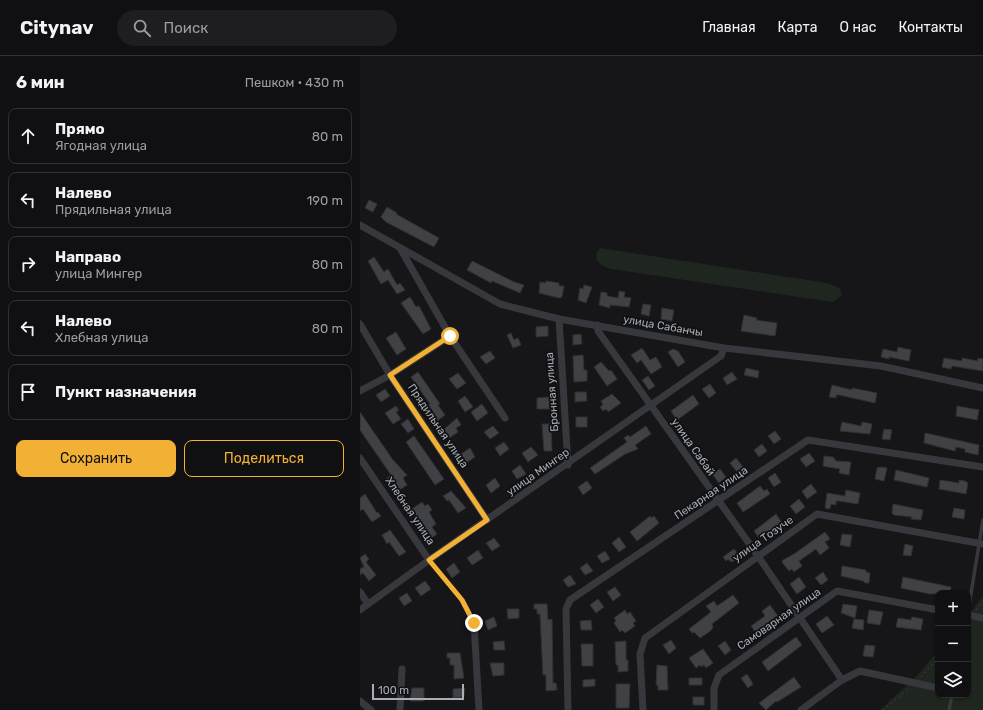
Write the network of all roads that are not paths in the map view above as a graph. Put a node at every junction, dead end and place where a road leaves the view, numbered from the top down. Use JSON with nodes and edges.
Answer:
{"nodes":[{"id":1,"x":360,"y":225,"type":"edge"},
{"id":2,"x":400,"y":248,"type":"junction"},
{"id":3,"x":558,"y":319,"type":"junction"},
{"id":4,"x":360,"y":324,"type":"edge"},
{"id":5,"x":597,"y":325,"type":"junction"},
{"id":6,"x":450,"y":336,"type":"junction"},
{"id":7,"x":724,"y":348,"type":"junction"},
{"id":8,"x":390,"y":375,"type":"junction"},
{"id":9,"x":983,"y":388,"type":"edge"},
{"id":10,"x":360,"y":391,"type":"edge"},
{"id":11,"x":651,"y":406,"type":"junction"},
{"id":12,"x":505,"y":418,"type":"dead end"},
{"id":13,"x":360,"y":458,"type":"edge"},
{"id":14,"x":568,"y":465,"type":"junction"},
{"id":15,"x":983,"y":467,"type":"edge"},
{"id":16,"x":718,"y":501,"type":"junction"},
{"id":17,"x":487,"y":520,"type":"junction"},
{"id":18,"x":983,"y":520,"type":"edge"},
{"id":19,"x":981,"y":544,"type":"edge"},
{"id":20,"x":758,"y":556,"type":"junction"},
{"id":21,"x":429,"y":560,"type":"junction"},
{"id":22,"x":360,"y":592,"type":"edge"},
{"id":23,"x":971,"y":598,"type":"edge"},
{"id":24,"x":368,"y":604,"type":"junction"},
{"id":25,"x":935,"y":609,"type":"edge"},
{"id":26,"x":360,"y":610,"type":"edge"},
{"id":27,"x":971,"y":615,"type":"edge"},
{"id":28,"x":800,"y":618,"type":"junction"},
{"id":29,"x":983,"y":618,"type":"edge"},
{"id":30,"x":474,"y":623,"type":"road end"},
{"id":31,"x":402,"y":669,"type":"dead end"},
{"id":32,"x":842,"y":680,"type":"junction"},
{"id":33,"x":935,"y":687,"type":"edge"},
{"id":34,"x":951,"y":698,"type":"edge"},
{"id":35,"x":360,"y":701,"type":"edge"},
{"id":36,"x":371,"y":710,"type":"edge"},
{"id":37,"x":400,"y":710,"type":"edge"},
{"id":38,"x":479,"y":710,"type":"edge"},
{"id":39,"x":568,"y":710,"type":"edge"},
{"id":40,"x":643,"y":710,"type":"edge"},
{"id":41,"x":714,"y":710,"type":"edge"},
{"id":42,"x":801,"y":710,"type":"edge"},
{"id":43,"x":949,"y":710,"type":"edge"}],
"edges":[{"from":1,"to":2,"type":"street","name":"улица Сабанчы"},
{"from":2,"to":3,"type":"street","name":"улица Сабанчы"},
{"from":2,"to":6,"type":"street"},
{"from":3,"to":5,"type":"street","name":"улица Сабанчы"},
{"from":3,"to":14,"type":"street","name":"Бронная улица"},
{"from":4,"to":8,"type":"street","name":"Прядильная улица"},
{"from":5,"to":7,"type":"street","name":"улица Сабанчы"},
{"from":5,"to":11,"type":"street","name":"улица Сабай"},
{"from":6,"to":8,"type":"street"},
{"from":6,"to":12,"type":"street"},
{"from":7,"to":9,"type":"street","name":"улица Сабанчы"},
{"from":7,"to":11,"type":"street","name":"улица Мингер"},
{"from":8,"to":10,"type":"street"},
{"from":8,"to":17,"type":"street","name":"Прядильная улица"},
{"from":11,"to":14,"type":"street","name":"улица Мингер"},
{"from":11,"to":16,"type":"street","name":"улица Сабай"},
{"from":13,"to":21,"type":"street","name":"Хлебная улица"},
{"from":14,"to":17,"type":"street","name":"улица Мингер"},
{"from":15,"to":16,"type":"street","name":"Пекарная улица"},
{"from":16,"to":20,"type":"street","name":"улица Сабай"},
{"from":16,"to":39,"type":"street","name":"Пекарная улица"},
{"from":17,"to":21,"type":"street","name":"улица Мингер"},
{"from":18,"to":19,"type":"lane"},
{"from":19,"to":20,"type":"street","name":"улица Тозуче"},
{"from":19,"to":23,"type":"lane"},
{"from":20,"to":28,"type":"street","name":"улица Сабай"},
{"from":20,"to":40,"type":"street","name":"улица Тозуче"},
{"from":21,"to":24,"type":"street","name":"улица Мингер"},
{"from":22,"to":24,"type":"street"},
{"from":24,"to":26,"type":"street","name":"улица Мингер"},
{"from":25,"to":28,"type":"street","name":"Самоварная улица"},
{"from":27,"to":29,"type":"street"},
{"from":28,"to":32,"type":"street","name":"улица Сабай"},
{"from":28,"to":41,"type":"street","name":"Самоварная улица"},
{"from":30,"to":38,"type":"street"},
{"from":31,"to":37,"type":"street"},
{"from":32,"to":33,"type":"street"},
{"from":32,"to":42,"type":"street"},
{"from":34,"to":43,"type":"lane"},
{"from":35,"to":36,"type":"street"}]}
